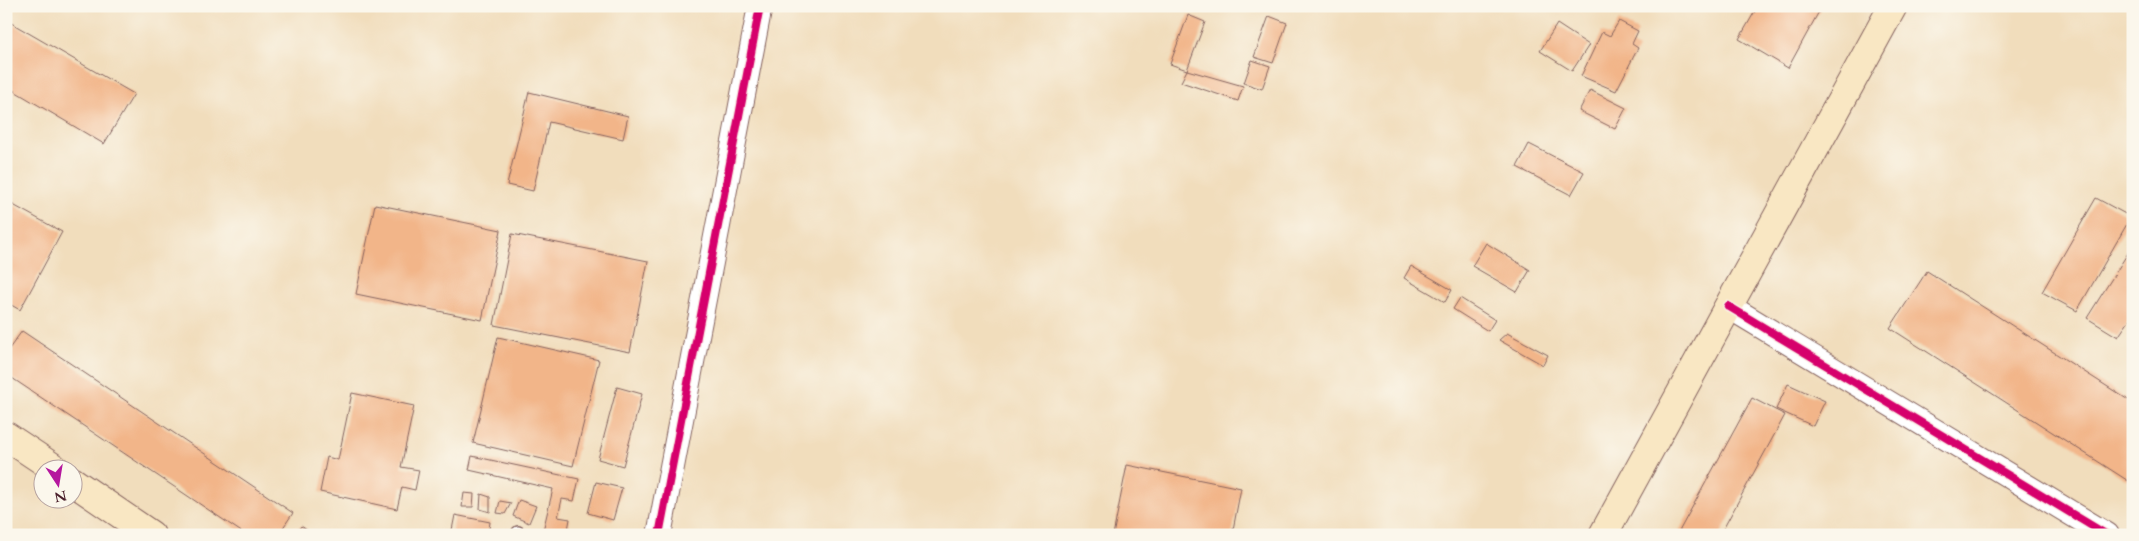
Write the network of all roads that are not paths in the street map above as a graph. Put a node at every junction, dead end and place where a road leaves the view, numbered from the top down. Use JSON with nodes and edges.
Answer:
{"nodes":[{"id":1,"x":760,"y":6,"type":"edge"},
{"id":2,"x":1893,"y":6,"type":"edge"},
{"id":3,"x":1728,"y":306,"type":"junction"},
{"id":4,"x":6,"y":436,"type":"edge"},
{"id":5,"x":39,"y":458,"type":"edge"},
{"id":6,"x":82,"y":488,"type":"edge"},
{"id":7,"x":145,"y":533,"type":"edge"},
{"id":8,"x":659,"y":535,"type":"edge"},
{"id":9,"x":1603,"y":535,"type":"edge"},
{"id":10,"x":2107,"y":535,"type":"edge"}],
"edges":[{"from":1,"to":8,"type":"street"},
{"from":2,"to":3,"type":"main road"},
{"from":3,"to":9,"type":"main road"},
{"from":3,"to":10,"type":"street"},
{"from":4,"to":5,"type":"main road"},
{"from":6,"to":7,"type":"main road"}]}
